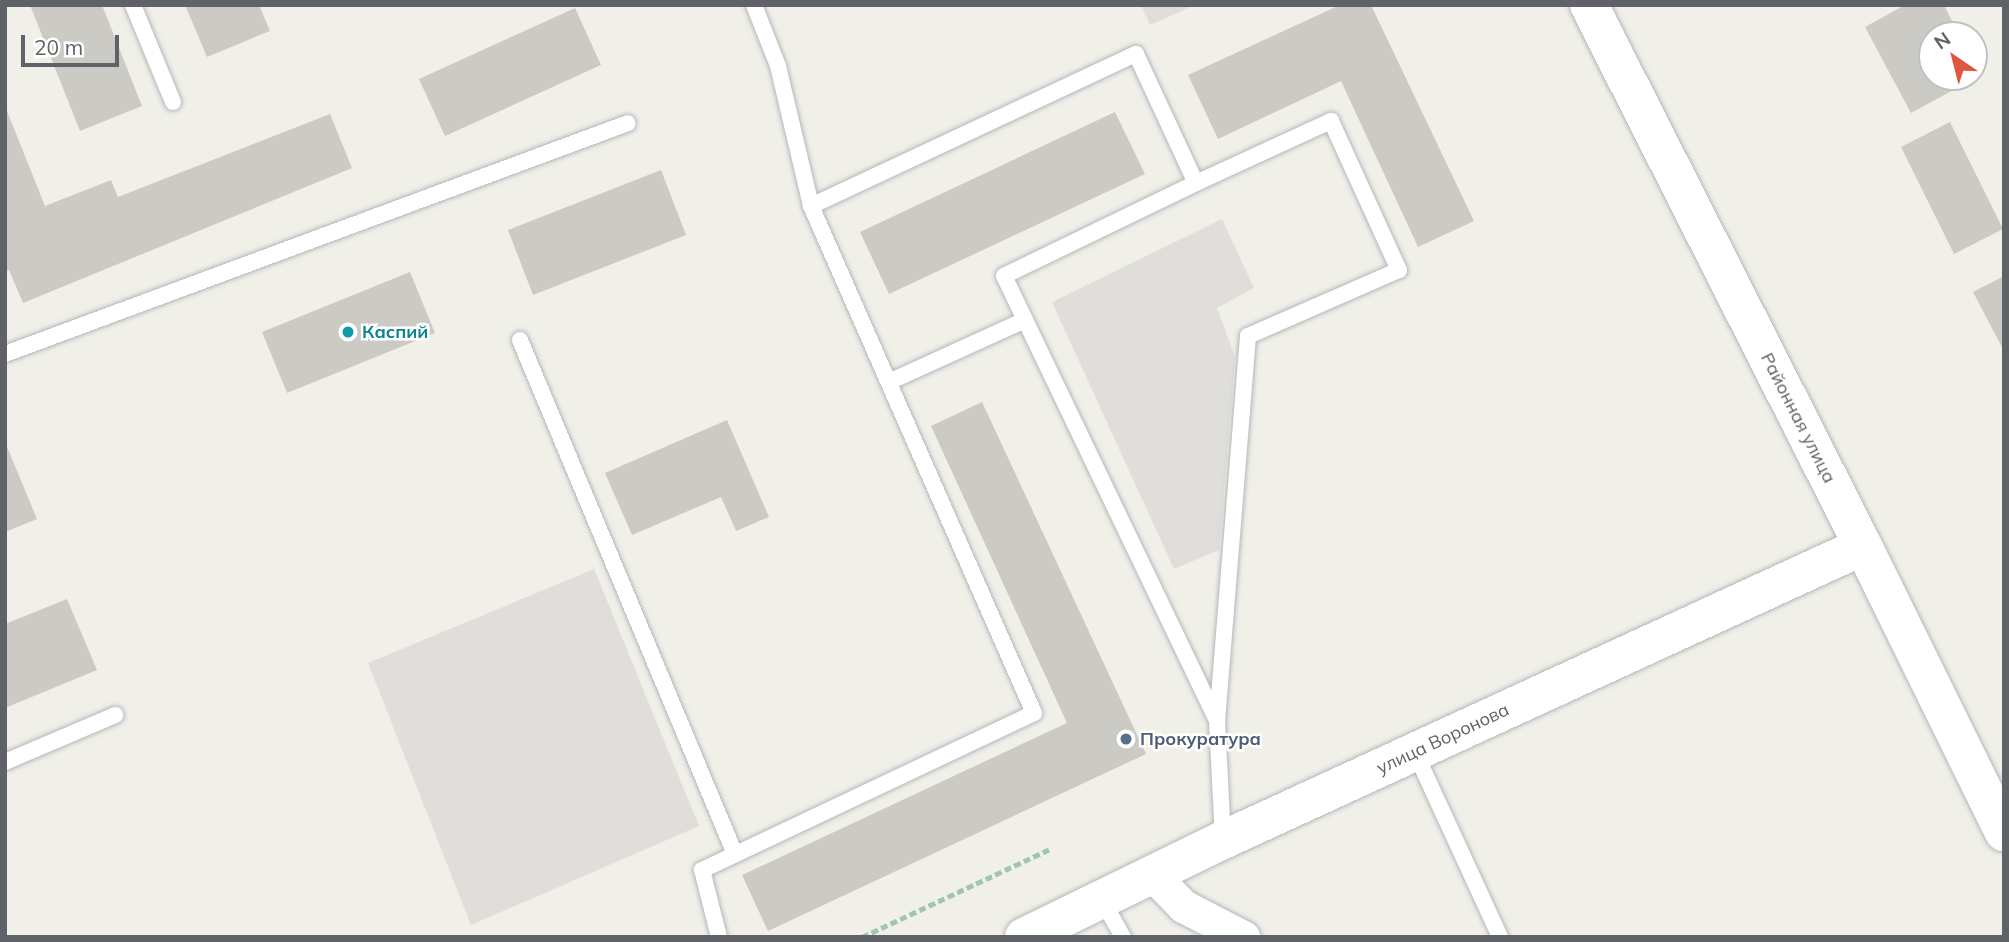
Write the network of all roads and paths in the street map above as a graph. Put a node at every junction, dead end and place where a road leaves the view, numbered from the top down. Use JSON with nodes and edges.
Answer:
{"nodes":[{"id":1,"x":133,"y":5,"type":"edge"},
{"id":2,"x":754,"y":5,"type":"edge"},
{"id":3,"x":1589,"y":5,"type":"edge"},
{"id":4,"x":173,"y":102,"type":"dead end"},
{"id":5,"x":628,"y":123,"type":"dead end"},
{"id":6,"x":1196,"y":183,"type":"junction"},
{"id":7,"x":811,"y":206,"type":"junction"},
{"id":8,"x":1025,"y":320,"type":"junction"},
{"id":9,"x":520,"y":340,"type":"dead end"},
{"id":10,"x":5,"y":354,"type":"edge"},
{"id":11,"x":889,"y":382,"type":"junction"},
{"id":12,"x":1863,"y":546,"type":"junction"},
{"id":13,"x":116,"y":715,"type":"dead end"},
{"id":14,"x":1217,"y":720,"type":"junction"},
{"id":15,"x":1415,"y":752,"type":"junction"},
{"id":16,"x":5,"y":762,"type":"edge"},
{"id":17,"x":2004,"y":832,"type":"edge"},
{"id":18,"x":1223,"y":840,"type":"junction"},
{"id":19,"x":1050,"y":849,"type":"dead end"},
{"id":20,"x":735,"y":854,"type":"junction"},
{"id":21,"x":1152,"y":874,"type":"junction"},
{"id":22,"x":1102,"y":900,"type":"junction"},
{"id":23,"x":719,"y":937,"type":"edge"},
{"id":24,"x":862,"y":937,"type":"edge"},
{"id":25,"x":1024,"y":937,"type":"edge"},
{"id":26,"x":1123,"y":937,"type":"edge"},
{"id":27,"x":1243,"y":937,"type":"edge"},
{"id":28,"x":1500,"y":937,"type":"edge"}],
"edges":[{"from":1,"to":4,"type":"lane"},
{"from":2,"to":7,"type":"lane"},
{"from":3,"to":12,"type":"street","name":"Районная улица"},
{"from":5,"to":10,"type":"lane"},
{"from":6,"to":7,"type":"lane"},
{"from":6,"to":8,"type":"lane"},
{"from":6,"to":14,"type":"lane"},
{"from":7,"to":11,"type":"lane"},
{"from":8,"to":11,"type":"lane"},
{"from":8,"to":14,"type":"lane"},
{"from":9,"to":20,"type":"lane"},
{"from":11,"to":20,"type":"lane"},
{"from":12,"to":15,"type":"street","name":"улица Воронова"},
{"from":12,"to":17,"type":"street","name":"Районная улица"},
{"from":13,"to":16,"type":"lane"},
{"from":14,"to":18,"type":"lane"},
{"from":15,"to":18,"type":"street","name":"улица Воронова"},
{"from":15,"to":28,"type":"lane"},
{"from":18,"to":21,"type":"street","name":"улица Воронова"},
{"from":19,"to":24,"type":"path"},
{"from":20,"to":23,"type":"lane"},
{"from":21,"to":22,"type":"street","name":"улица Воронова"},
{"from":21,"to":27,"type":"street"},
{"from":22,"to":25,"type":"street","name":"улица Воронова"},
{"from":22,"to":26,"type":"lane"}]}
